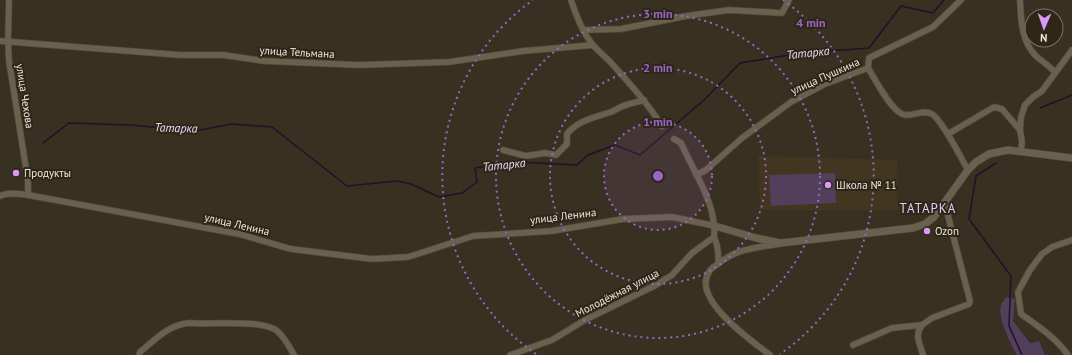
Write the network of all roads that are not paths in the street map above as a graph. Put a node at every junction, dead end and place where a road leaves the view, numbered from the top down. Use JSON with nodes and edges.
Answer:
{"nodes":[{"id":1,"x":8,"y":0,"type":"edge"},
{"id":2,"x":571,"y":0,"type":"edge"},
{"id":3,"x":789,"y":0,"type":"edge"},
{"id":4,"x":961,"y":0,"type":"edge"},
{"id":5,"x":1020,"y":0,"type":"edge"},
{"id":6,"x":583,"y":30,"type":"junction"},
{"id":7,"x":0,"y":41,"type":"edge"},
{"id":8,"x":8,"y":42,"type":"junction"},
{"id":9,"x":593,"y":45,"type":"junction"},
{"id":10,"x":1072,"y":50,"type":"edge"},
{"id":11,"x":868,"y":68,"type":"junction"},
{"id":12,"x":1055,"y":72,"type":"junction"},
{"id":13,"x":644,"y":100,"type":"junction"},
{"id":14,"x":662,"y":126,"type":"dead end"},
{"id":15,"x":1020,"y":130,"type":"junction"},
{"id":16,"x":948,"y":134,"type":"junction"},
{"id":17,"x":674,"y":139,"type":"dead end"},
{"id":18,"x":503,"y":150,"type":"dead end"},
{"id":19,"x":1021,"y":150,"type":"junction"},
{"id":20,"x":1072,"y":158,"type":"edge"},
{"id":21,"x":968,"y":170,"type":"junction"},
{"id":22,"x":696,"y":175,"type":"junction"},
{"id":23,"x":28,"y":195,"type":"junction"},
{"id":24,"x":0,"y":196,"type":"edge"},
{"id":25,"x":945,"y":204,"type":"junction"},
{"id":26,"x":715,"y":226,"type":"junction"},
{"id":27,"x":714,"y":237,"type":"junction"},
{"id":28,"x":1072,"y":240,"type":"edge"},
{"id":29,"x":782,"y":243,"type":"junction"},
{"id":30,"x":718,"y":264,"type":"junction"},
{"id":31,"x":922,"y":325,"type":"junction"},
{"id":32,"x":853,"y":346,"type":"dead end"},
{"id":33,"x":138,"y":355,"type":"edge"},
{"id":34,"x":294,"y":355,"type":"edge"},
{"id":35,"x":510,"y":355,"type":"edge"},
{"id":36,"x":770,"y":355,"type":"edge"},
{"id":37,"x":922,"y":355,"type":"edge"},
{"id":38,"x":1068,"y":355,"type":"edge"}],
"edges":[{"from":1,"to":8,"type":"street","name":"улица Чехова"},
{"from":2,"to":6,"type":"street"},
{"from":3,"to":6,"type":"street"},
{"from":4,"to":11,"type":"street","name":"улица Пушкина"},
{"from":5,"to":12,"type":"street"},
{"from":6,"to":9,"type":"street"},
{"from":7,"to":8,"type":"street","name":"улица Тельмана"},
{"from":8,"to":9,"type":"street","name":"улица Тельмана"},
{"from":8,"to":23,"type":"street","name":"улица Чехова"},
{"from":9,"to":13,"type":"street"},
{"from":10,"to":12,"type":"street"},
{"from":11,"to":16,"type":"street"},
{"from":11,"to":22,"type":"street","name":"улица Пушкина"},
{"from":12,"to":15,"type":"street"},
{"from":13,"to":14,"type":"street"},
{"from":13,"to":18,"type":"street"},
{"from":15,"to":16,"type":"street"},
{"from":15,"to":19,"type":"street"},
{"from":16,"to":21,"type":"street"},
{"from":17,"to":22,"type":"street"},
{"from":19,"to":20,"type":"street","name":"улица Ленина"},
{"from":19,"to":21,"type":"street","name":"улица Ленина"},
{"from":21,"to":25,"type":"street","name":"улица Ленина"},
{"from":22,"to":26,"type":"street"},
{"from":23,"to":24,"type":"street","name":"улица Ленина"},
{"from":23,"to":26,"type":"street","name":"улица Ленина"},
{"from":25,"to":29,"type":"street","name":"улица Ленина"},
{"from":25,"to":31,"type":"street"},
{"from":26,"to":27,"type":"street"},
{"from":26,"to":29,"type":"street","name":"улица Ленина"},
{"from":27,"to":30,"type":"street"},
{"from":27,"to":35,"type":"street","name":"Молодёжная улица"},
{"from":28,"to":38,"type":"street"},
{"from":29,"to":30,"type":"street"},
{"from":30,"to":36,"type":"street"},
{"from":31,"to":32,"type":"street"},
{"from":31,"to":37,"type":"street"},
{"from":33,"to":34,"type":"street"}]}
